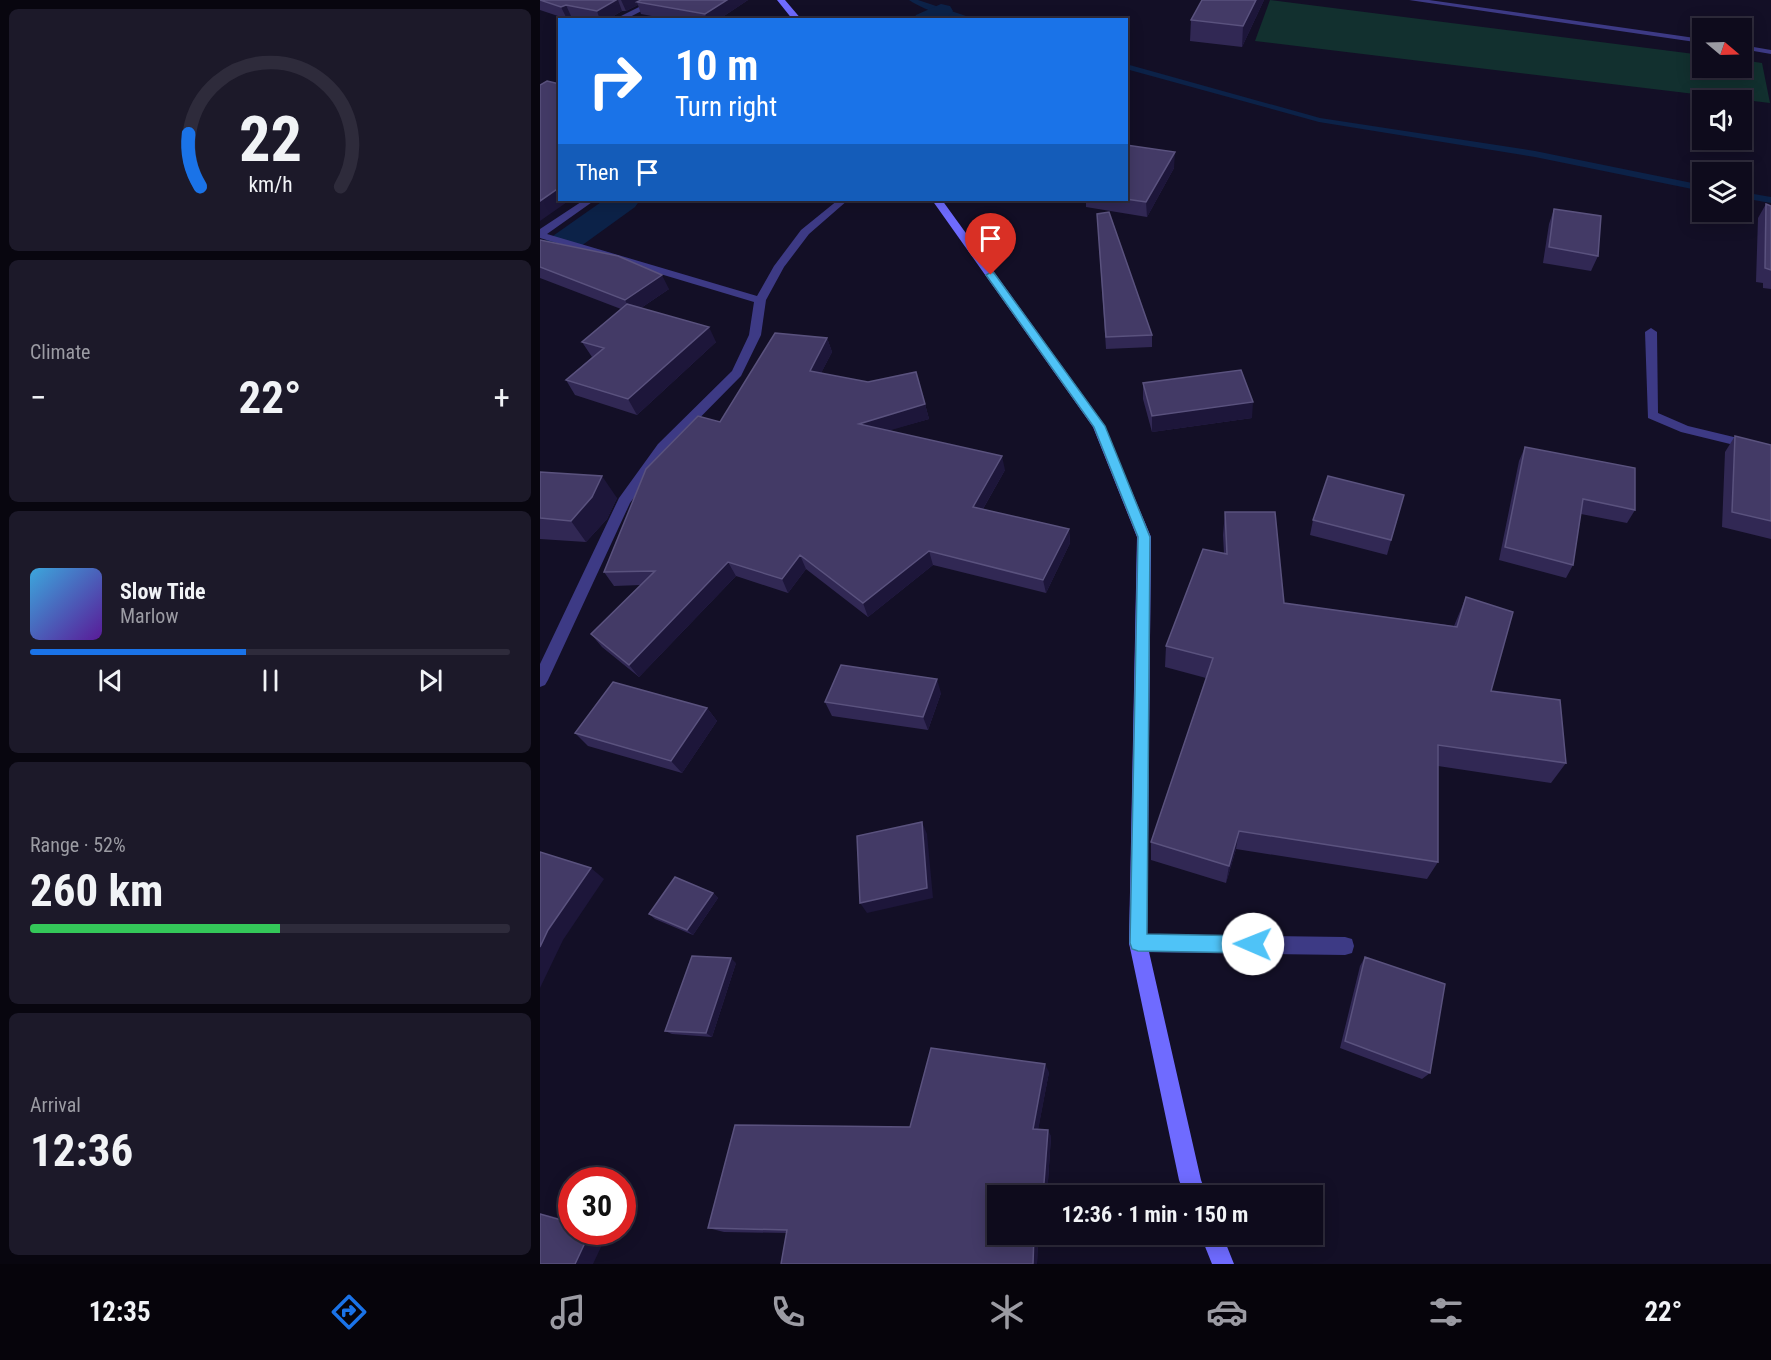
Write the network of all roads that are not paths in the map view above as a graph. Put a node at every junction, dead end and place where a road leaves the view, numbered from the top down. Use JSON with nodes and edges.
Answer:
{"nodes":[{"id":1,"x":659,"y":0,"type":"edge"},
{"id":2,"x":781,"y":0,"type":"edge"},
{"id":3,"x":1413,"y":0,"type":"edge"},
{"id":4,"x":621,"y":18,"type":"edge"},
{"id":5,"x":796,"y":18,"type":"edge"},
{"id":6,"x":1692,"y":40,"type":"edge"},
{"id":7,"x":1752,"y":49,"type":"edge"},
{"id":8,"x":1771,"y":52,"type":"edge"},
{"id":9,"x":589,"y":201,"type":"edge"},
{"id":10,"x":842,"y":201,"type":"edge"},
{"id":11,"x":938,"y":201,"type":"edge"},
{"id":12,"x":540,"y":235,"type":"edge"},
{"id":13,"x":760,"y":300,"type":"junction"},
{"id":14,"x":1651,"y":332,"type":"dead end"},
{"id":15,"x":1771,"y":450,"type":"edge"},
{"id":16,"x":540,"y":680,"type":"edge"},
{"id":17,"x":1138,"y":943,"type":"junction"},
{"id":18,"x":1345,"y":946,"type":"dead end"},
{"id":19,"x":1192,"y":1185,"type":"edge"},
{"id":20,"x":1215,"y":1245,"type":"edge"},
{"id":21,"x":1223,"y":1264,"type":"edge"}],
"edges":[{"from":1,"to":4,"type":"street"},
{"from":2,"to":5,"type":"main road"},
{"from":3,"to":6,"type":"street"},
{"from":7,"to":8,"type":"street"},
{"from":9,"to":12,"type":"street"},
{"from":10,"to":13,"type":"street"},
{"from":11,"to":17,"type":"main road"},
{"from":12,"to":13,"type":"street"},
{"from":13,"to":16,"type":"street"},
{"from":14,"to":15,"type":"street"},
{"from":17,"to":18,"type":"street"},
{"from":17,"to":19,"type":"main road"},
{"from":20,"to":21,"type":"main road"}]}
